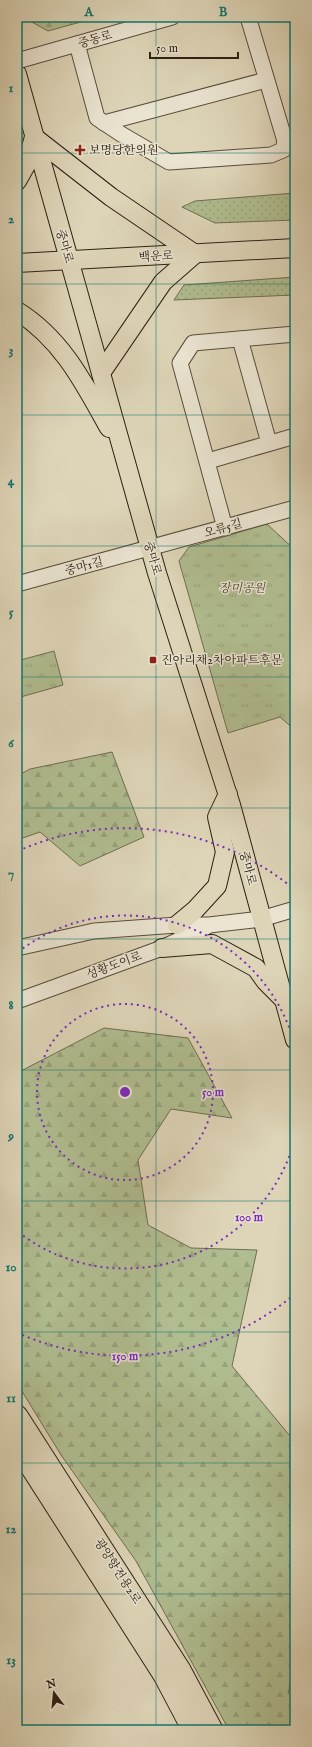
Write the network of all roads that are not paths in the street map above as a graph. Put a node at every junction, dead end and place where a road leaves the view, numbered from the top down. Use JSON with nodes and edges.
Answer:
{"nodes":[{"id":1,"x":172,"y":17,"type":"edge"},
{"id":2,"x":248,"y":17,"type":"edge"},
{"id":3,"x":77,"y":44,"type":"junction"},
{"id":4,"x":17,"y":61,"type":"edge"},
{"id":5,"x":17,"y":74,"type":"edge"},
{"id":6,"x":266,"y":80,"type":"junction"},
{"id":7,"x":104,"y":123,"type":"junction"},
{"id":8,"x":34,"y":137,"type":"junction"},
{"id":9,"x":17,"y":181,"type":"edge"},
{"id":10,"x":295,"y":248,"type":"edge"},
{"id":11,"x":195,"y":254,"type":"junction"},
{"id":12,"x":69,"y":261,"type":"junction"},
{"id":13,"x":17,"y":263,"type":"edge"},
{"id":14,"x":17,"y":311,"type":"edge"},
{"id":15,"x":295,"y":334,"type":"edge"},
{"id":16,"x":240,"y":339,"type":"junction"},
{"id":17,"x":101,"y":373,"type":"junction"},
{"id":18,"x":295,"y":436,"type":"edge"},
{"id":19,"x":269,"y":443,"type":"junction"},
{"id":20,"x":122,"y":451,"type":"junction"},
{"id":21,"x":208,"y":461,"type":"junction"},
{"id":22,"x":295,"y":508,"type":"edge"},
{"id":23,"x":226,"y":528,"type":"junction"},
{"id":24,"x":150,"y":549,"type":"junction"},
{"id":25,"x":17,"y":584,"type":"edge"},
{"id":26,"x":228,"y":794,"type":"junction"},
{"id":27,"x":295,"y":910,"type":"edge"},
{"id":28,"x":261,"y":919,"type":"junction"},
{"id":29,"x":177,"y":925,"type":"junction"},
{"id":30,"x":209,"y":925,"type":"junction"},
{"id":31,"x":17,"y":948,"type":"edge"},
{"id":32,"x":162,"y":948,"type":"junction"},
{"id":33,"x":284,"y":999,"type":"junction"},
{"id":34,"x":17,"y":1001,"type":"edge"},
{"id":35,"x":295,"y":1040,"type":"edge"},
{"id":36,"x":17,"y":1416,"type":"edge"},
{"id":37,"x":17,"y":1445,"type":"edge"},
{"id":38,"x":193,"y":1730,"type":"edge"},
{"id":39,"x":212,"y":1730,"type":"edge"}],
"edges":[{"from":1,"to":3,"type":"street","name":"중동로"},
{"from":2,"to":6,"type":"street"},
{"from":3,"to":4,"type":"street","name":"중동로"},
{"from":3,"to":7,"type":"street"},
{"from":5,"to":8,"type":"main road","name":"중마로"},
{"from":6,"to":7,"type":"street"},
{"from":6,"to":7,"type":"street"},
{"from":8,"to":9,"type":"main road"},
{"from":8,"to":11,"type":"main road"},
{"from":8,"to":12,"type":"main road","name":"중마로"},
{"from":10,"to":11,"type":"main road","name":"백운로"},
{"from":11,"to":12,"type":"main road","name":"백운로"},
{"from":11,"to":17,"type":"main road"},
{"from":12,"to":13,"type":"main road","name":"백운로"},
{"from":12,"to":17,"type":"main road","name":"중마로"},
{"from":14,"to":20,"type":"main road"},
{"from":15,"to":16,"type":"street"},
{"from":16,"to":19,"type":"street"},
{"from":16,"to":21,"type":"street"},
{"from":17,"to":20,"type":"main road","name":"중마로"},
{"from":18,"to":19,"type":"street"},
{"from":19,"to":21,"type":"street"},
{"from":20,"to":24,"type":"main road","name":"중마로"},
{"from":21,"to":23,"type":"street"},
{"from":22,"to":23,"type":"street","name":"오류5길"},
{"from":23,"to":24,"type":"street","name":"오류5길"},
{"from":24,"to":25,"type":"street","name":"중마1길"},
{"from":24,"to":26,"type":"main road","name":"중마로"},
{"from":26,"to":28,"type":"main road","name":"중마로"},
{"from":26,"to":29,"type":"main road"},
{"from":27,"to":28,"type":"street","name":"성황도이로"},
{"from":28,"to":30,"type":"street","name":"성황도이로"},
{"from":28,"to":33,"type":"main road","name":"중마로"},
{"from":29,"to":30,"type":"street","name":"성황도이로"},
{"from":29,"to":31,"type":"street","name":"성황도이로"},
{"from":30,"to":32,"type":"street","name":"성황도이로"},
{"from":32,"to":33,"type":"main road"},
{"from":32,"to":34,"type":"street","name":"성황도이로"},
{"from":33,"to":35,"type":"main road","name":"중마로"},
{"from":36,"to":39,"type":"highway","name":"광양항전용2로"},
{"from":37,"to":38,"type":"highway","name":"광양항전용2로"}]}
